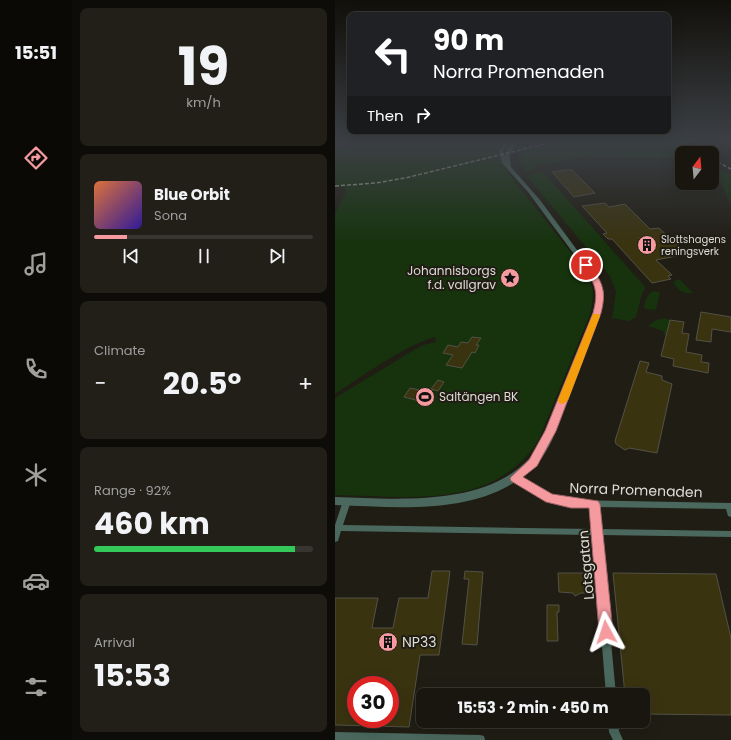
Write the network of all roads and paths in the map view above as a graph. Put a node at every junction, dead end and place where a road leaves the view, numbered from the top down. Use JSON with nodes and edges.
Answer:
{"nodes":[{"id":1,"x":516,"y":176,"type":"edge"},
{"id":2,"x":515,"y":478,"type":"junction"},
{"id":3,"x":335,"y":501,"type":"edge"},
{"id":4,"x":347,"y":501,"type":"junction"},
{"id":5,"x":594,"y":504,"type":"junction"},
{"id":6,"x":730,"y":509,"type":"edge"},
{"id":7,"x":337,"y":528,"type":"junction"},
{"id":8,"x":597,"y":533,"type":"junction"},
{"id":9,"x":731,"y":534,"type":"edge"},
{"id":10,"x":335,"y":539,"type":"edge"},
{"id":11,"x":610,"y":688,"type":"edge"},
{"id":12,"x":614,"y":728,"type":"edge"},
{"id":13,"x":335,"y":737,"type":"edge"},
{"id":14,"x":480,"y":740,"type":"edge"},
{"id":15,"x":618,"y":740,"type":"edge"}],
"edges":[{"from":1,"to":2,"type":"street"},
{"from":2,"to":4,"type":"street"},
{"from":2,"to":5,"type":"street","name":"Norra Promenaden"},
{"from":3,"to":4,"type":"street"},
{"from":4,"to":7,"type":"street"},
{"from":5,"to":6,"type":"street","name":"Norra Promenaden"},
{"from":5,"to":8,"type":"street","name":"Lotsgatan"},
{"from":7,"to":8,"type":"street"},
{"from":7,"to":10,"type":"street"},
{"from":8,"to":9,"type":"street"},
{"from":8,"to":11,"type":"street","name":"Lotsgatan"},
{"from":12,"to":15,"type":"street"},
{"from":13,"to":14,"type":"street"}]}
